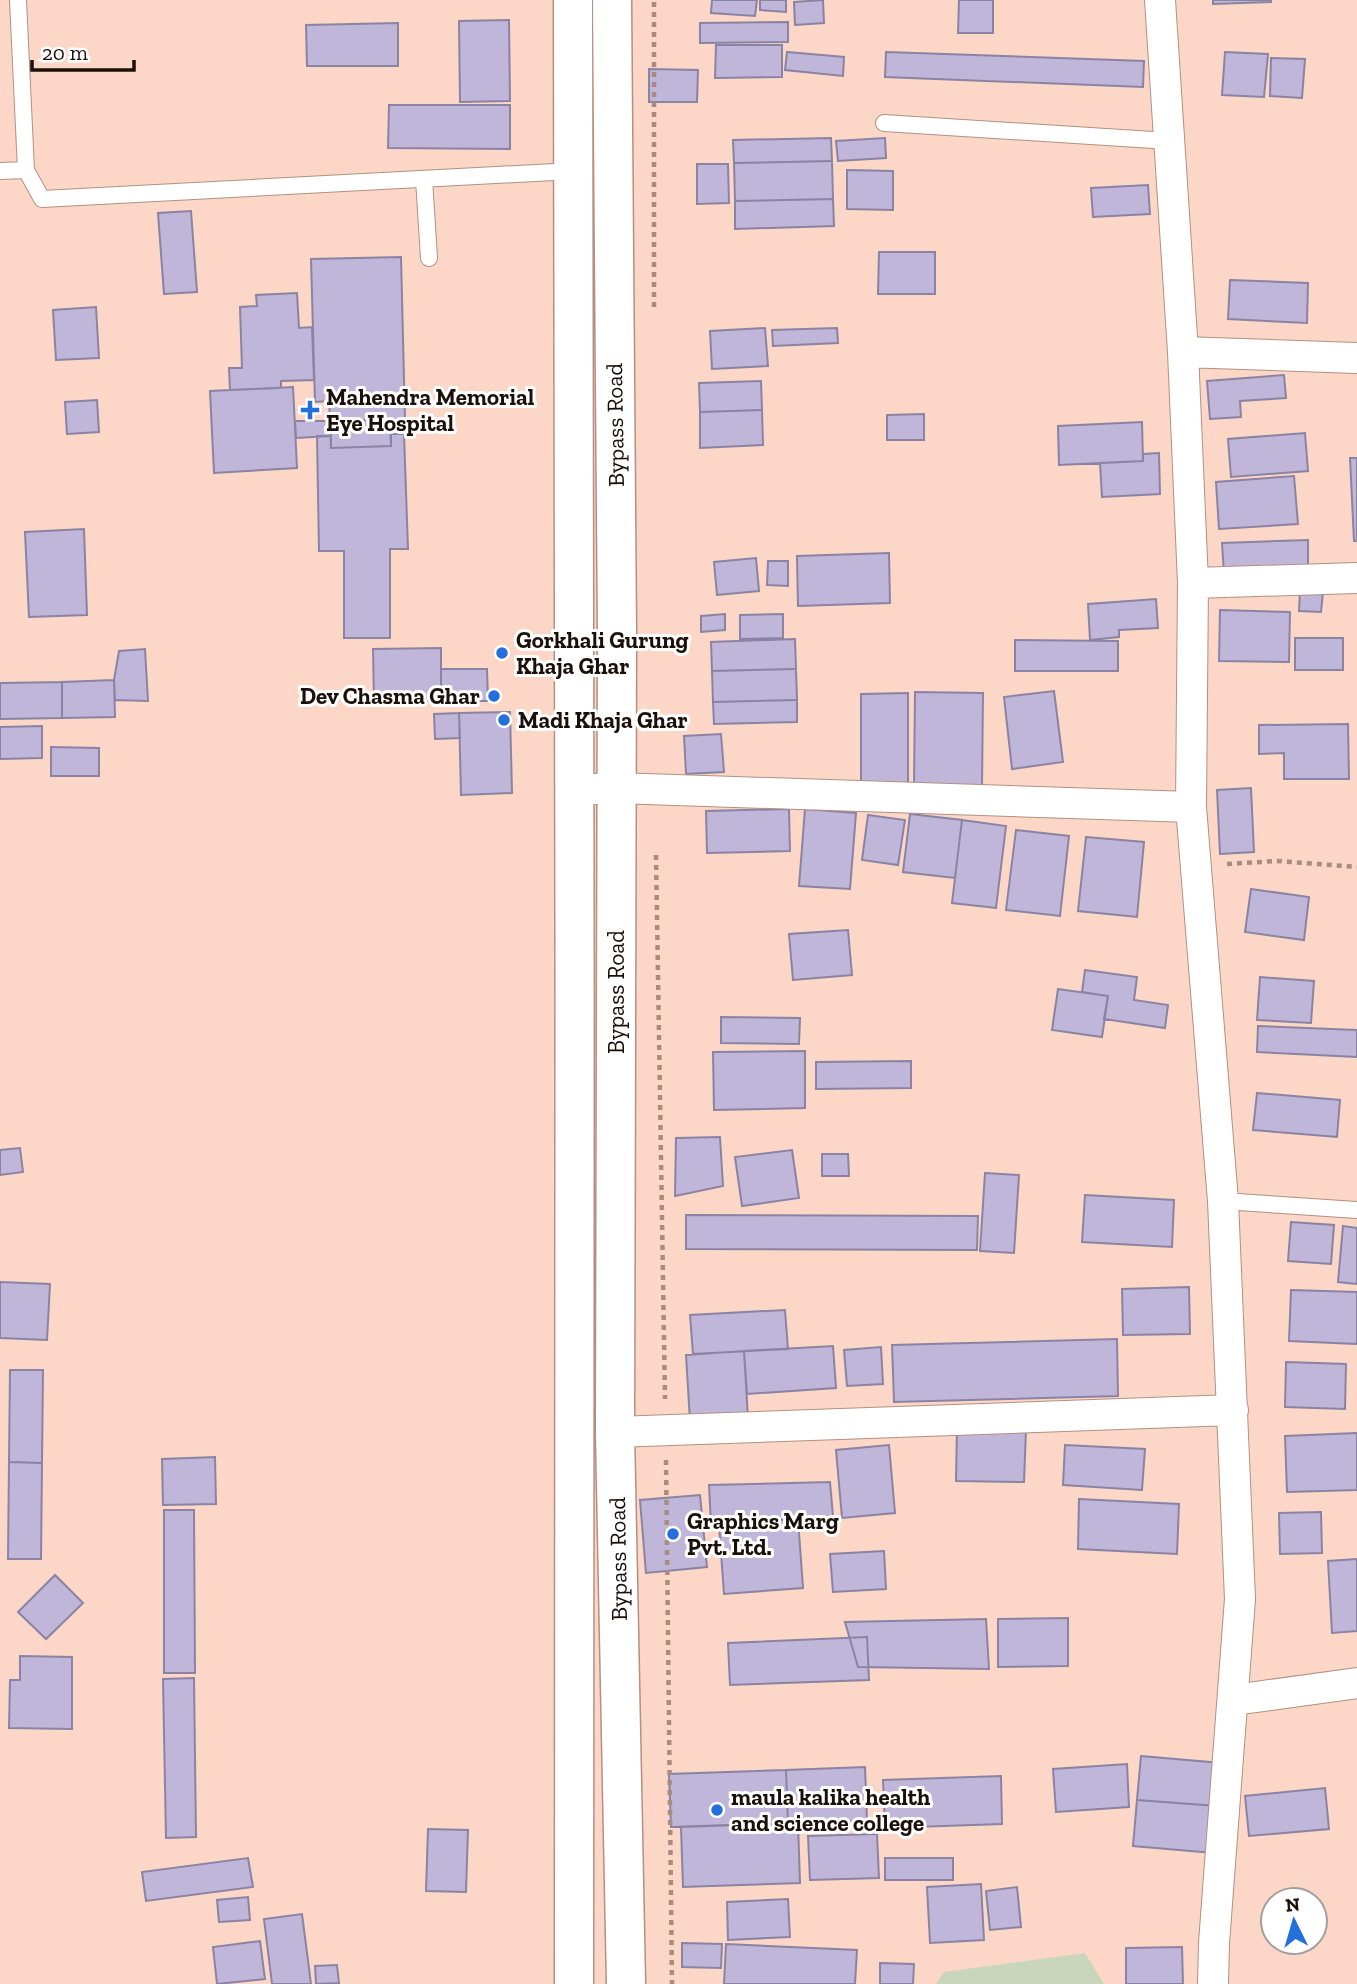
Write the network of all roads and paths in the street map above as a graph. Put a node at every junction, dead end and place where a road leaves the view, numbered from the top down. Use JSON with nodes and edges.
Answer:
{"nodes":[{"id":1,"x":18,"y":0,"type":"edge"},
{"id":2,"x":573,"y":0,"type":"edge"},
{"id":3,"x":612,"y":0,"type":"edge"},
{"id":4,"x":654,"y":0,"type":"edge"},
{"id":5,"x":1160,"y":0,"type":"edge"},
{"id":6,"x":884,"y":123,"type":"dead end"},
{"id":7,"x":1169,"y":141,"type":"junction"},
{"id":8,"x":613,"y":169,"type":"junction"},
{"id":9,"x":26,"y":170,"type":"junction"},
{"id":10,"x":0,"y":171,"type":"edge"},
{"id":11,"x":575,"y":171,"type":"junction"},
{"id":12,"x":424,"y":179,"type":"junction"},
{"id":13,"x":429,"y":258,"type":"dead end"},
{"id":14,"x":654,"y":313,"type":"dead end"},
{"id":15,"x":1183,"y":352,"type":"junction"},
{"id":16,"x":1357,"y":358,"type":"edge"},
{"id":17,"x":1357,"y":578,"type":"edge"},
{"id":18,"x":1193,"y":583,"type":"junction"},
{"id":19,"x":597,"y":632,"type":"junction"},
{"id":20,"x":616,"y":789,"type":"junction"},
{"id":21,"x":574,"y":790,"type":"junction"},
{"id":22,"x":1191,"y":807,"type":"junction"},
{"id":23,"x":656,"y":845,"type":"dead end"},
{"id":24,"x":1195,"y":866,"type":"junction"},
{"id":25,"x":1357,"y":867,"type":"edge"},
{"id":26,"x":1223,"y":1201,"type":"junction"},
{"id":27,"x":1357,"y":1210,"type":"edge"},
{"id":28,"x":1233,"y":1410,"type":"junction"},
{"id":29,"x":666,"y":1430,"type":"junction"},
{"id":30,"x":615,"y":1432,"type":"junction"},
{"id":31,"x":1357,"y":1683,"type":"edge"},
{"id":32,"x":1234,"y":1700,"type":"junction"},
{"id":33,"x":574,"y":1984,"type":"edge"},
{"id":34,"x":626,"y":1984,"type":"edge"},
{"id":35,"x":671,"y":1984,"type":"edge"},
{"id":36,"x":1213,"y":1984,"type":"edge"}],
"edges":[{"from":1,"to":9,"type":"lane"},
{"from":2,"to":11,"type":"highway","name":"Bypass Road"},
{"from":3,"to":8,"type":"highway","name":"Bypass Road"},
{"from":4,"to":14,"type":"path"},
{"from":5,"to":7,"type":"street"},
{"from":6,"to":7,"type":"lane"},
{"from":7,"to":15,"type":"street"},
{"from":8,"to":11,"type":"highway"},
{"from":8,"to":19,"type":"highway","name":"Bypass Road"},
{"from":9,"to":10,"type":"lane"},
{"from":9,"to":12,"type":"lane"},
{"from":11,"to":12,"type":"lane"},
{"from":11,"to":19,"type":"highway","name":"Bypass Road"},
{"from":12,"to":13,"type":"lane"},
{"from":15,"to":16,"type":"street"},
{"from":15,"to":18,"type":"street"},
{"from":17,"to":18,"type":"street"},
{"from":18,"to":22,"type":"street"},
{"from":19,"to":20,"type":"highway","name":"Bypass Road"},
{"from":19,"to":21,"type":"highway","name":"Bypass Road"},
{"from":20,"to":21,"type":"street"},
{"from":20,"to":22,"type":"street"},
{"from":20,"to":30,"type":"highway","name":"Bypass Road"},
{"from":21,"to":33,"type":"highway","name":"Bypass Road"},
{"from":22,"to":24,"type":"street"},
{"from":23,"to":29,"type":"path"},
{"from":24,"to":25,"type":"path"},
{"from":24,"to":26,"type":"street"},
{"from":26,"to":27,"type":"lane"},
{"from":26,"to":28,"type":"street"},
{"from":28,"to":29,"type":"street"},
{"from":28,"to":32,"type":"street"},
{"from":29,"to":30,"type":"street"},
{"from":29,"to":35,"type":"path"},
{"from":30,"to":34,"type":"highway","name":"Bypass Road"},
{"from":31,"to":32,"type":"street"},
{"from":32,"to":36,"type":"street"}]}
